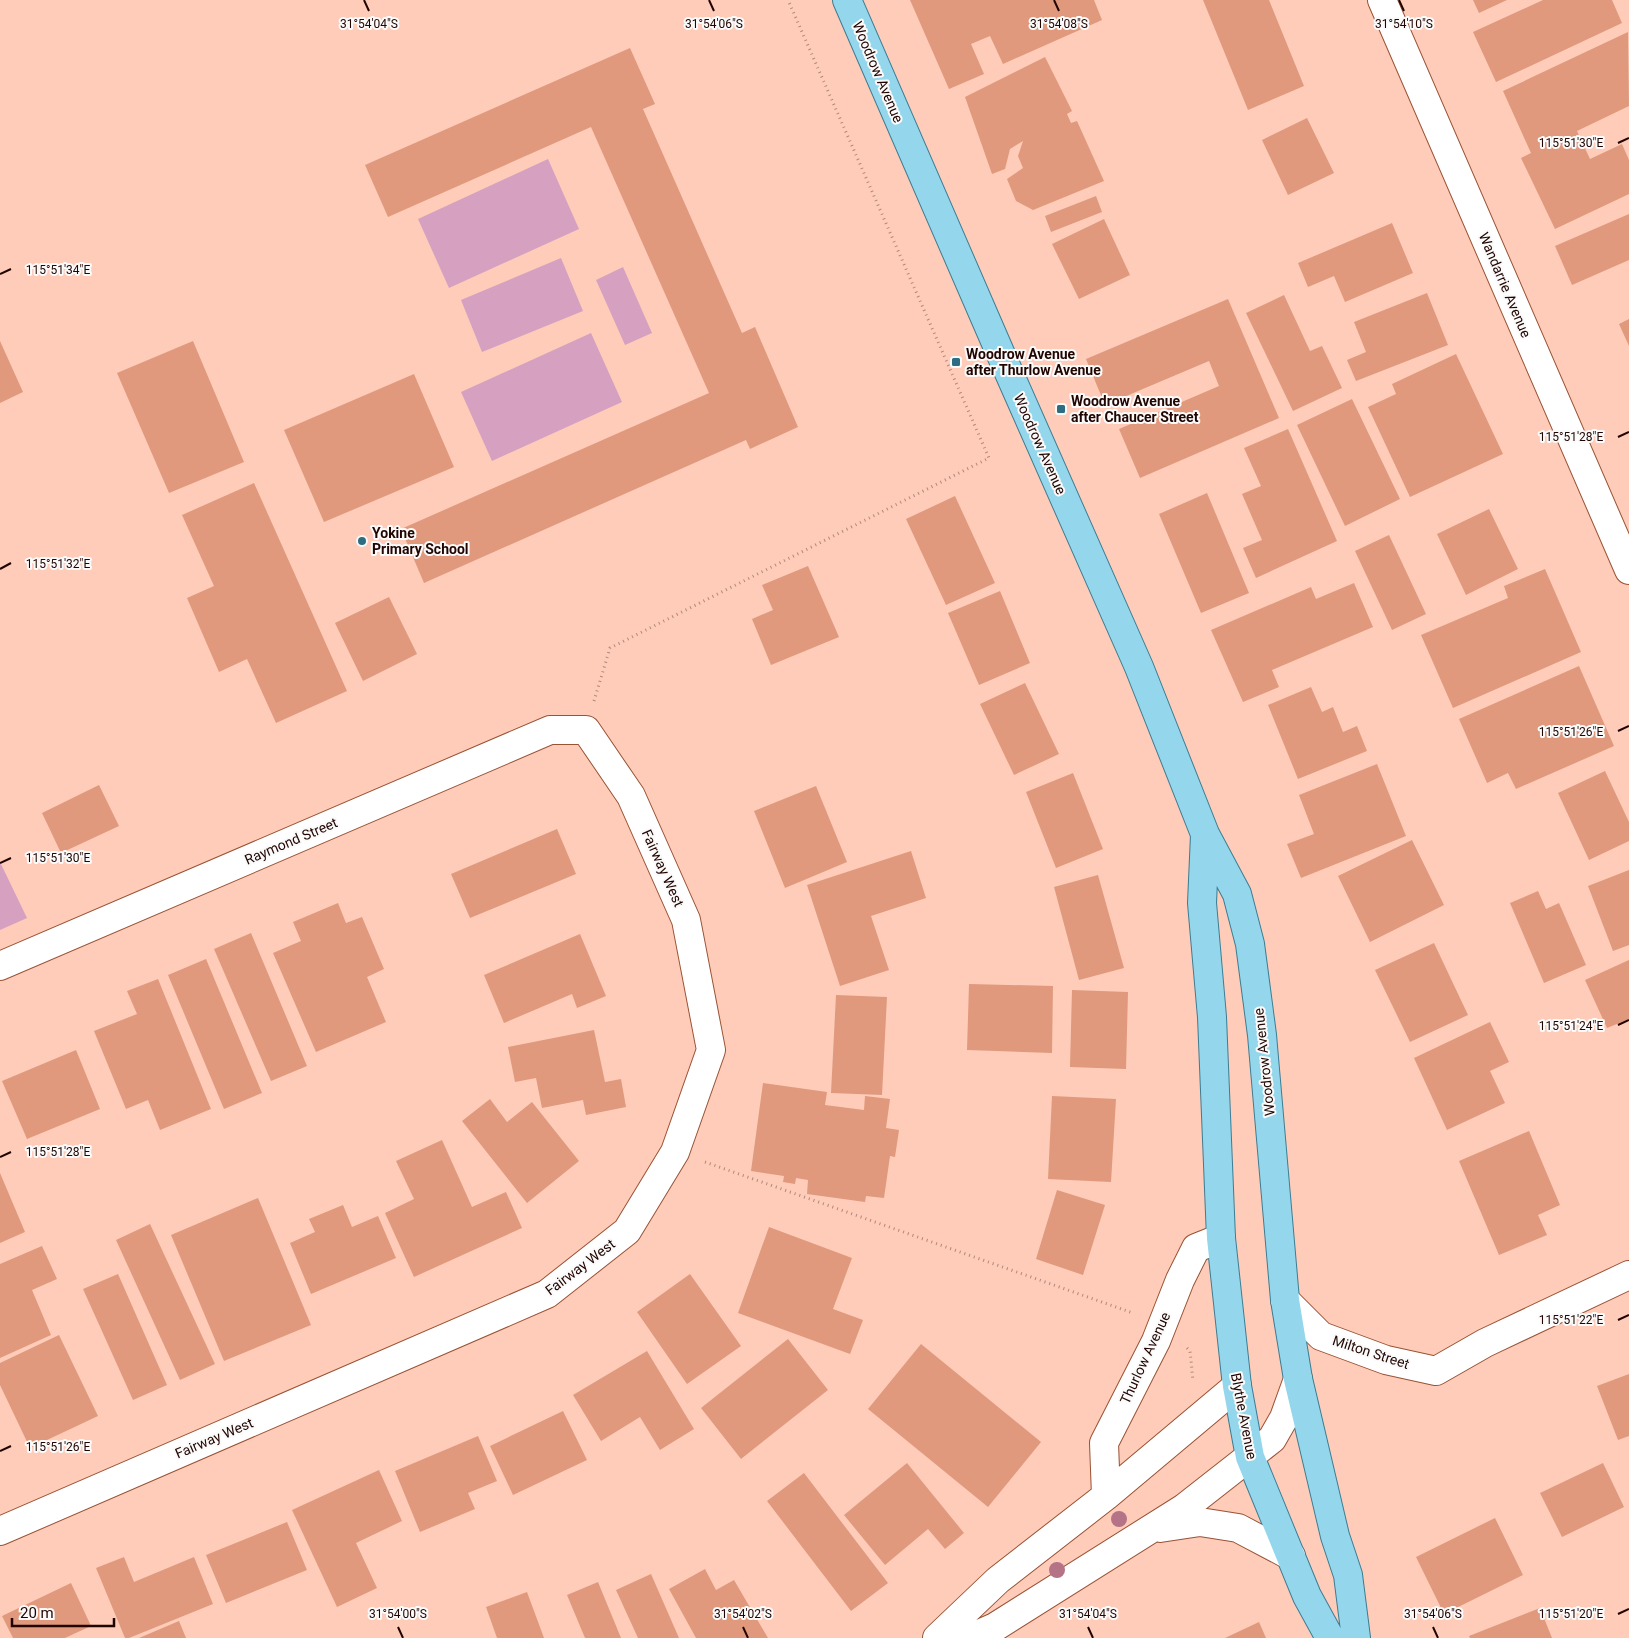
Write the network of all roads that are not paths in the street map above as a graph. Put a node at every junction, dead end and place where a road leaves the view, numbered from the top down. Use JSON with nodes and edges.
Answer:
{"nodes":[{"id":1,"x":847,"y":0,"type":"edge"},
{"id":2,"x":1382,"y":0,"type":"edge"},
{"id":3,"x":1629,"y":570,"type":"edge"},
{"id":4,"x":586,"y":730,"type":"joint"},
{"id":5,"x":1205,"y":834,"type":"junction"},
{"id":6,"x":0,"y":966,"type":"edge"},
{"id":7,"x":1221,"y":1238,"type":"junction"},
{"id":8,"x":1629,"y":1275,"type":"edge"},
{"id":9,"x":1285,"y":1300,"type":"junction"},
{"id":10,"x":1298,"y":1379,"type":"junction"},
{"id":11,"x":1237,"y":1386,"type":"junction"},
{"id":12,"x":1250,"y":1457,"type":"junction"},
{"id":13,"x":1106,"y":1496,"type":"junction"},
{"id":14,"x":1150,"y":1530,"type":"junction"},
{"id":15,"x":0,"y":1531,"type":"edge"},
{"id":16,"x":1291,"y":1556,"type":"junction"},
{"id":17,"x":937,"y":1638,"type":"edge"},
{"id":18,"x":970,"y":1638,"type":"edge"},
{"id":19,"x":1330,"y":1638,"type":"edge"},
{"id":20,"x":1356,"y":1638,"type":"edge"}],
"edges":[{"from":1,"to":5,"type":"main road","name":"Woodrow Avenue"},
{"from":2,"to":3,"type":"street","name":"Wandarrie Avenue"},
{"from":4,"to":6,"type":"street","name":"Raymond Street"},
{"from":4,"to":15,"type":"street","name":"Fairway West"},
{"from":5,"to":7,"type":"main road","name":"Woodrow Avenue"},
{"from":5,"to":9,"type":"main road","name":"Woodrow Avenue"},
{"from":7,"to":11,"type":"main road","name":"Blythe Avenue"},
{"from":7,"to":13,"type":"street","name":"Thurlow Avenue"},
{"from":8,"to":9,"type":"street","name":"Milton Street"},
{"from":9,"to":10,"type":"main road"},
{"from":10,"to":12,"type":"street"},
{"from":10,"to":20,"type":"main road"},
{"from":11,"to":12,"type":"main road","name":"Blythe Avenue"},
{"from":11,"to":13,"type":"street"},
{"from":12,"to":14,"type":"street"},
{"from":12,"to":16,"type":"main road","name":"Blythe Avenue"},
{"from":13,"to":17,"type":"street"},
{"from":14,"to":16,"type":"street"},
{"from":14,"to":18,"type":"street"},
{"from":16,"to":19,"type":"main road","name":"Blythe Avenue"}]}
